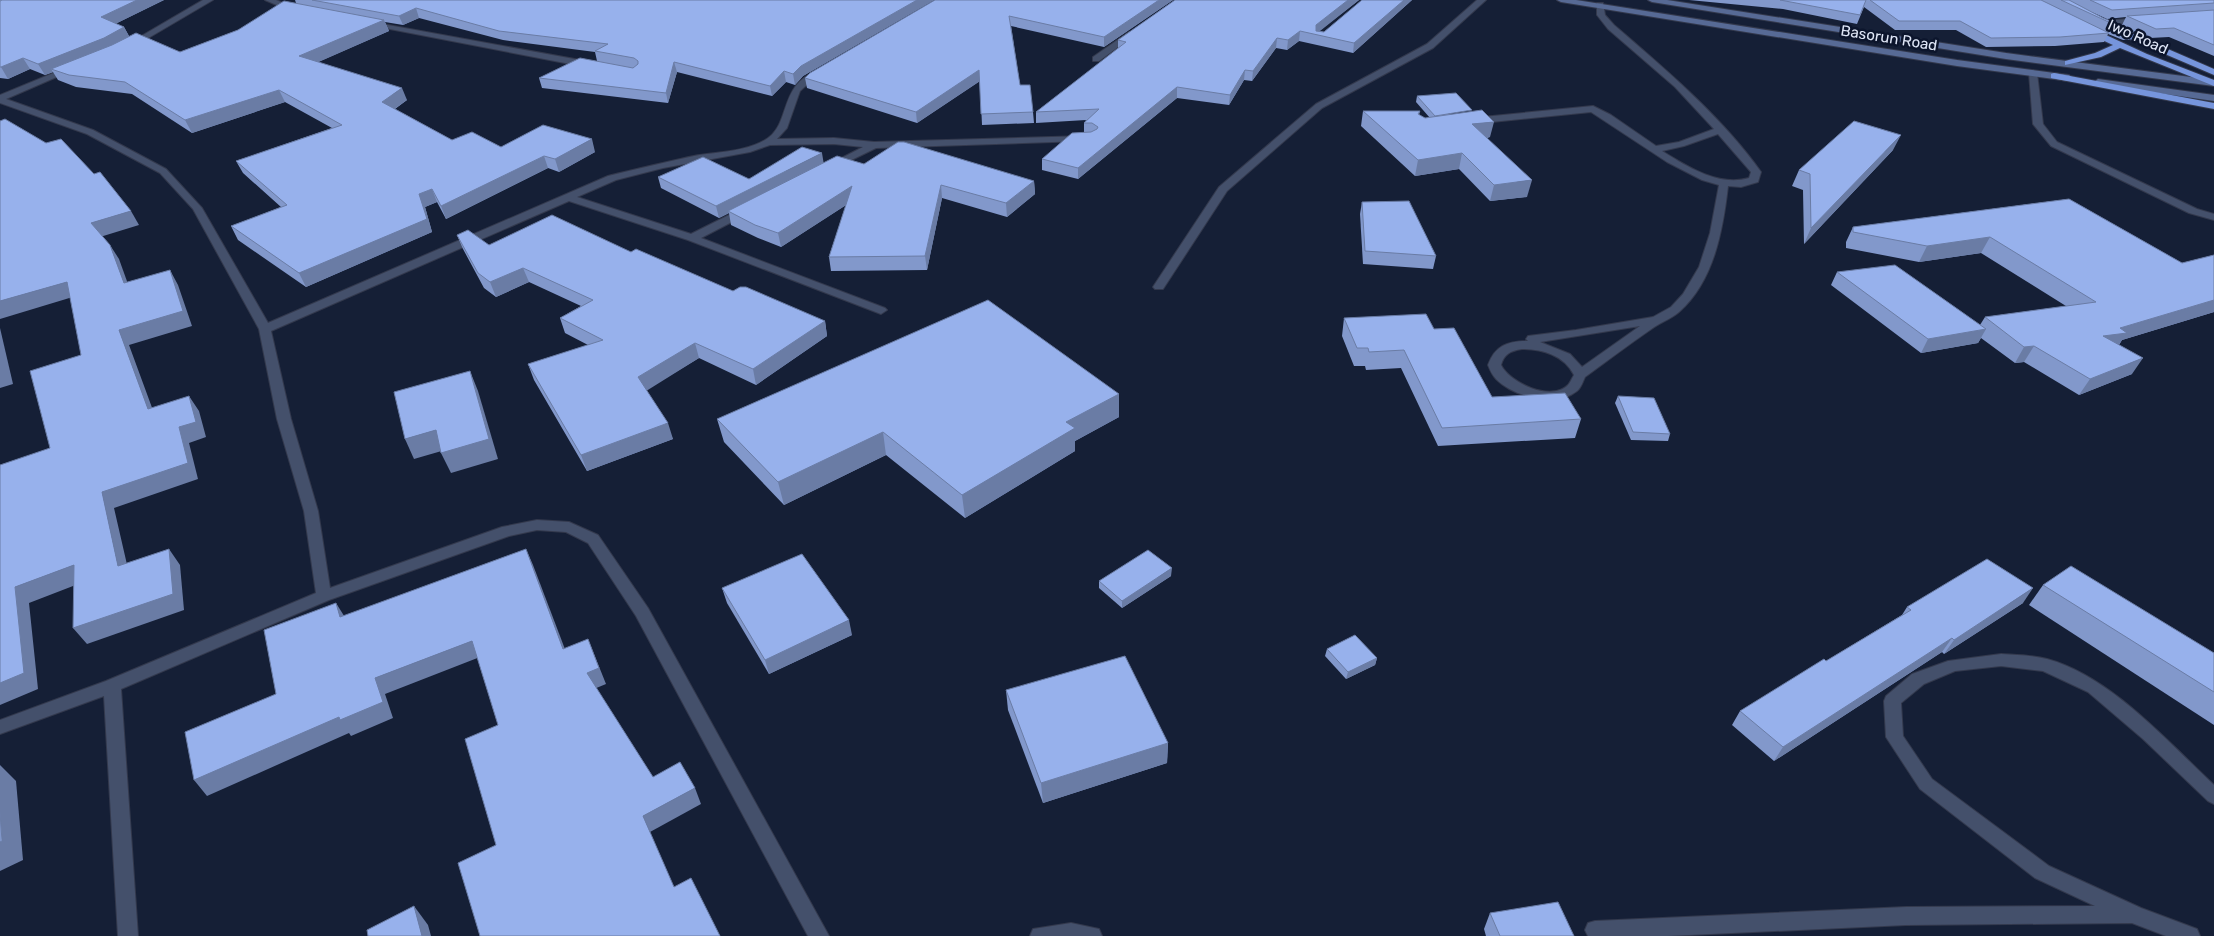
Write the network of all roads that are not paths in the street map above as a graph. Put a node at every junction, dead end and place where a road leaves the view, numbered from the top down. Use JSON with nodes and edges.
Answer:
{"nodes":[{"id":1,"x":209,"y":0,"type":"edge"},
{"id":2,"x":269,"y":0,"type":"edge"},
{"id":3,"x":1482,"y":0,"type":"edge"},
{"id":4,"x":1561,"y":0,"type":"edge"},
{"id":5,"x":1652,"y":0,"type":"edge"},
{"id":6,"x":1600,"y":5,"type":"junction"},
{"id":7,"x":303,"y":11,"type":"edge"},
{"id":8,"x":2093,"y":19,"type":"edge"},
{"id":9,"x":2149,"y":20,"type":"edge"},
{"id":10,"x":356,"y":21,"type":"edge"},
{"id":11,"x":2102,"y":23,"type":"junction"},
{"id":12,"x":2078,"y":25,"type":"edge"},
{"id":13,"x":1142,"y":27,"type":"edge"},
{"id":14,"x":2132,"y":36,"type":"junction"},
{"id":15,"x":2120,"y":45,"type":"junction"},
{"id":16,"x":122,"y":49,"type":"edge"},
{"id":17,"x":1096,"y":59,"type":"dead end"},
{"id":18,"x":2068,"y":63,"type":"junction"},
{"id":19,"x":79,"y":66,"type":"edge"},
{"id":20,"x":596,"y":66,"type":"edge"},
{"id":21,"x":832,"y":66,"type":"edge"},
{"id":22,"x":2214,"y":68,"type":"edge"},
{"id":23,"x":2214,"y":72,"type":"edge"},
{"id":24,"x":2033,"y":73,"type":"junction"},
{"id":25,"x":2054,"y":76,"type":"junction"},
{"id":26,"x":2214,"y":83,"type":"edge"},
{"id":27,"x":2214,"y":98,"type":"edge"},
{"id":28,"x":0,"y":99,"type":"edge"},
{"id":29,"x":2214,"y":106,"type":"edge"},
{"id":30,"x":1466,"y":122,"type":"edge"},
{"id":31,"x":1719,"y":130,"type":"junction"},
{"id":32,"x":1091,"y":138,"type":"edge"},
{"id":33,"x":769,"y":142,"type":"junction"},
{"id":34,"x":874,"y":145,"type":"junction"},
{"id":35,"x":1656,"y":148,"type":"junction"},
{"id":36,"x":822,"y":172,"type":"edge"},
{"id":37,"x":1724,"y":182,"type":"junction"},
{"id":38,"x":568,"y":197,"type":"junction"},
{"id":39,"x":752,"y":207,"type":"edge"},
{"id":40,"x":2214,"y":217,"type":"edge"},
{"id":41,"x":692,"y":238,"type":"junction"},
{"id":42,"x":1159,"y":287,"type":"dead end"},
{"id":43,"x":880,"y":310,"type":"dead end"},
{"id":44,"x":1657,"y":319,"type":"junction"},
{"id":45,"x":265,"y":329,"type":"junction"},
{"id":46,"x":1537,"y":346,"type":"junction"},
{"id":47,"x":1580,"y":375,"type":"junction"},
{"id":48,"x":324,"y":596,"type":"junction"},
{"id":49,"x":112,"y":686,"type":"junction"},
{"id":50,"x":0,"y":727,"type":"edge"},
{"id":51,"x":2214,"y":796,"type":"edge"},
{"id":52,"x":2135,"y":915,"type":"junction"},
{"id":53,"x":1595,"y":930,"type":"dead end"},
{"id":54,"x":128,"y":936,"type":"edge"},
{"id":55,"x":819,"y":936,"type":"edge"},
{"id":56,"x":1040,"y":936,"type":"edge"},
{"id":57,"x":1092,"y":936,"type":"edge"},
{"id":58,"x":2190,"y":936,"type":"edge"}],
"edges":[{"from":1,"to":16,"type":"street"},
{"from":2,"to":7,"type":"street"},
{"from":3,"to":42,"type":"street"},
{"from":4,"to":6,"type":"main road","name":"Basorun Road"},
{"from":5,"to":18,"type":"main road","name":"Basorun Road"},
{"from":6,"to":24,"type":"main road","name":"Basorun Road"},
{"from":6,"to":31,"type":"street"},
{"from":8,"to":11,"type":"highway","name":"Iwo Road"},
{"from":9,"to":11,"type":"street"},
{"from":10,"to":20,"type":"street"},
{"from":11,"to":14,"type":"highway","name":"Iwo Road"},
{"from":12,"to":15,"type":"highway","name":"Iwo Road"},
{"from":13,"to":17,"type":"street"},
{"from":14,"to":22,"type":"highway"},
{"from":14,"to":23,"type":"highway","name":"Iwo Road"},
{"from":15,"to":18,"type":"highway"},
{"from":15,"to":26,"type":"highway","name":"Iwo Road"},
{"from":18,"to":26,"type":"main road","name":"Basorun Road"},
{"from":19,"to":28,"type":"street"},
{"from":21,"to":33,"type":"street"},
{"from":24,"to":25,"type":"main road","name":"Basorun Road"},
{"from":24,"to":40,"type":"street"},
{"from":25,"to":27,"type":"main road","name":"Basorun Road"},
{"from":25,"to":29,"type":"highway"},
{"from":28,"to":45,"type":"street"},
{"from":30,"to":35,"type":"street"},
{"from":31,"to":35,"type":"street"},
{"from":31,"to":37,"type":"street"},
{"from":32,"to":34,"type":"street"},
{"from":33,"to":34,"type":"street"},
{"from":33,"to":38,"type":"street"},
{"from":34,"to":36,"type":"street"},
{"from":35,"to":37,"type":"street"},
{"from":37,"to":44,"type":"street"},
{"from":38,"to":41,"type":"street"},
{"from":38,"to":45,"type":"street"},
{"from":39,"to":41,"type":"street"},
{"from":41,"to":43,"type":"street"},
{"from":44,"to":46,"type":"street"},
{"from":44,"to":47,"type":"street"},
{"from":45,"to":48,"type":"street"},
{"from":46,"to":47,"type":"street"},
{"from":46,"to":47,"type":"street"},
{"from":48,"to":49,"type":"street"},
{"from":48,"to":55,"type":"street"},
{"from":49,"to":50,"type":"street"},
{"from":49,"to":54,"type":"street"},
{"from":51,"to":52,"type":"street"},
{"from":52,"to":53,"type":"street"},
{"from":52,"to":58,"type":"street"},
{"from":56,"to":57,"type":"street"}]}
